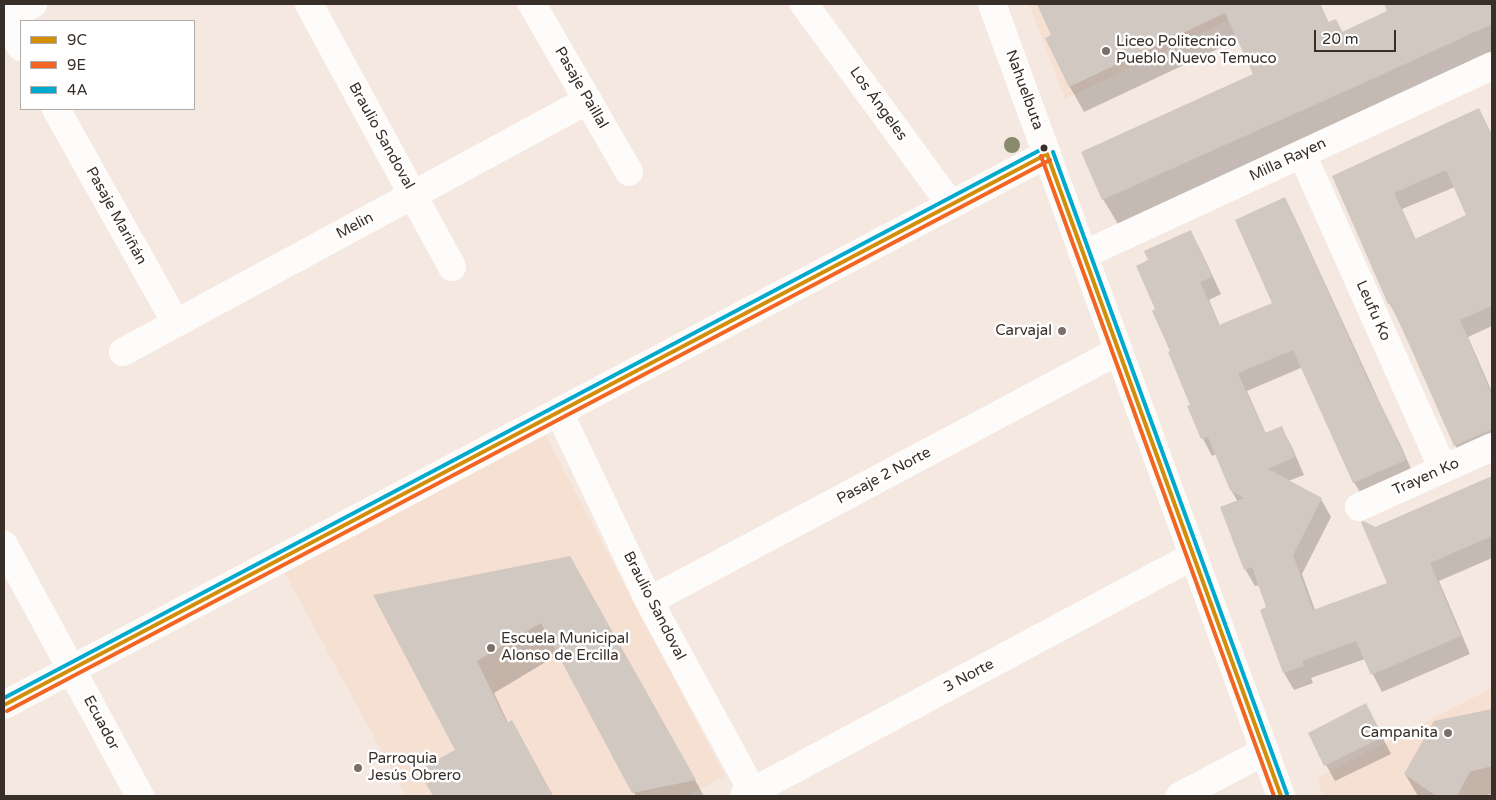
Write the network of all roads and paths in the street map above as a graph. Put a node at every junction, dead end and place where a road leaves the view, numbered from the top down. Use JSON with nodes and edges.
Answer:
{"nodes":[{"id":1,"x":33,"y":4,"type":"edge"},
{"id":2,"x":309,"y":4,"type":"edge"},
{"id":3,"x":532,"y":4,"type":"edge"},
{"id":4,"x":804,"y":4,"type":"edge"},
{"id":5,"x":992,"y":4,"type":"edge"},
{"id":6,"x":4,"y":18,"type":"edge"},
{"id":7,"x":20,"y":45,"type":"edge"},
{"id":8,"x":1492,"y":66,"type":"edge"},
{"id":9,"x":588,"y":100,"type":"junction"},
{"id":10,"x":57,"y":110,"type":"edge"},
{"id":11,"x":1047,"y":154,"type":"junction"},
{"id":12,"x":1302,"y":154,"type":"junction"},
{"id":13,"x":629,"y":172,"type":"dead end"},
{"id":14,"x":413,"y":194,"type":"junction"},
{"id":15,"x":951,"y":205,"type":"junction"},
{"id":16,"x":1083,"y":255,"type":"junction"},
{"id":17,"x":452,"y":267,"type":"dead end"},
{"id":18,"x":176,"y":323,"type":"junction"},
{"id":19,"x":1118,"y":351,"type":"junction"},
{"id":20,"x":123,"y":352,"type":"dead end"},
{"id":21,"x":559,"y":412,"type":"junction"},
{"id":22,"x":1492,"y":447,"type":"edge"},
{"id":23,"x":1443,"y":469,"type":"junction"},
{"id":24,"x":1359,"y":507,"type":"dead end"},
{"id":25,"x":4,"y":544,"type":"edge"},
{"id":26,"x":1193,"y":556,"type":"junction"},
{"id":27,"x":650,"y":601,"type":"junction"},
{"id":28,"x":71,"y":669,"type":"junction"},
{"id":29,"x":4,"y":705,"type":"edge"},
{"id":30,"x":1265,"y":751,"type":"junction"},
{"id":31,"x":751,"y":795,"type":"edge"},
{"id":32,"x":140,"y":796,"type":"edge"},
{"id":33,"x":1180,"y":796,"type":"edge"},
{"id":34,"x":1282,"y":796,"type":"edge"}],
"edges":[{"from":1,"to":6,"type":"street"},
{"from":2,"to":14,"type":"street","name":"Braulio Sandoval"},
{"from":3,"to":9,"type":"street","name":"Pasaje Paillal"},
{"from":4,"to":15,"type":"street","name":"Los Ángeles"},
{"from":5,"to":11,"type":"street","name":"Nahuelbuta"},
{"from":6,"to":7,"type":"street"},
{"from":8,"to":12,"type":"street","name":"Milla Rayen"},
{"from":9,"to":13,"type":"street","name":"Pasaje Paillal"},
{"from":9,"to":14,"type":"street","name":"Melin"},
{"from":10,"to":18,"type":"street","name":"Pasaje Mariñán"},
{"from":11,"to":15,"type":"street"},
{"from":11,"to":16,"type":"street","name":"Nahuelbuta"},
{"from":12,"to":16,"type":"street","name":"Milla Rayen"},
{"from":12,"to":23,"type":"street","name":"Leufu Ko"},
{"from":14,"to":17,"type":"street","name":"Braulio Sandoval"},
{"from":14,"to":18,"type":"street","name":"Melin"},
{"from":15,"to":21,"type":"street"},
{"from":16,"to":19,"type":"street","name":"Nahuelbuta"},
{"from":18,"to":20,"type":"street","name":"Melin"},
{"from":19,"to":26,"type":"street","name":"Nahuelbuta"},
{"from":19,"to":27,"type":"street","name":"Pasaje 2 Norte"},
{"from":21,"to":27,"type":"street","name":"Braulio Sandoval"},
{"from":21,"to":28,"type":"street"},
{"from":22,"to":23,"type":"street","name":"Trayen Ko"},
{"from":23,"to":24,"type":"street","name":"Trayen Ko"},
{"from":25,"to":28,"type":"street","name":"Ecuador"},
{"from":26,"to":30,"type":"street","name":"Nahuelbuta"},
{"from":26,"to":31,"type":"street","name":"3 Norte"},
{"from":27,"to":31,"type":"street","name":"Braulio Sandoval"},
{"from":28,"to":29,"type":"street"},
{"from":28,"to":32,"type":"street","name":"Ecuador"},
{"from":30,"to":33,"type":"street"},
{"from":30,"to":34,"type":"street","name":"Nahuelbuta"}]}
